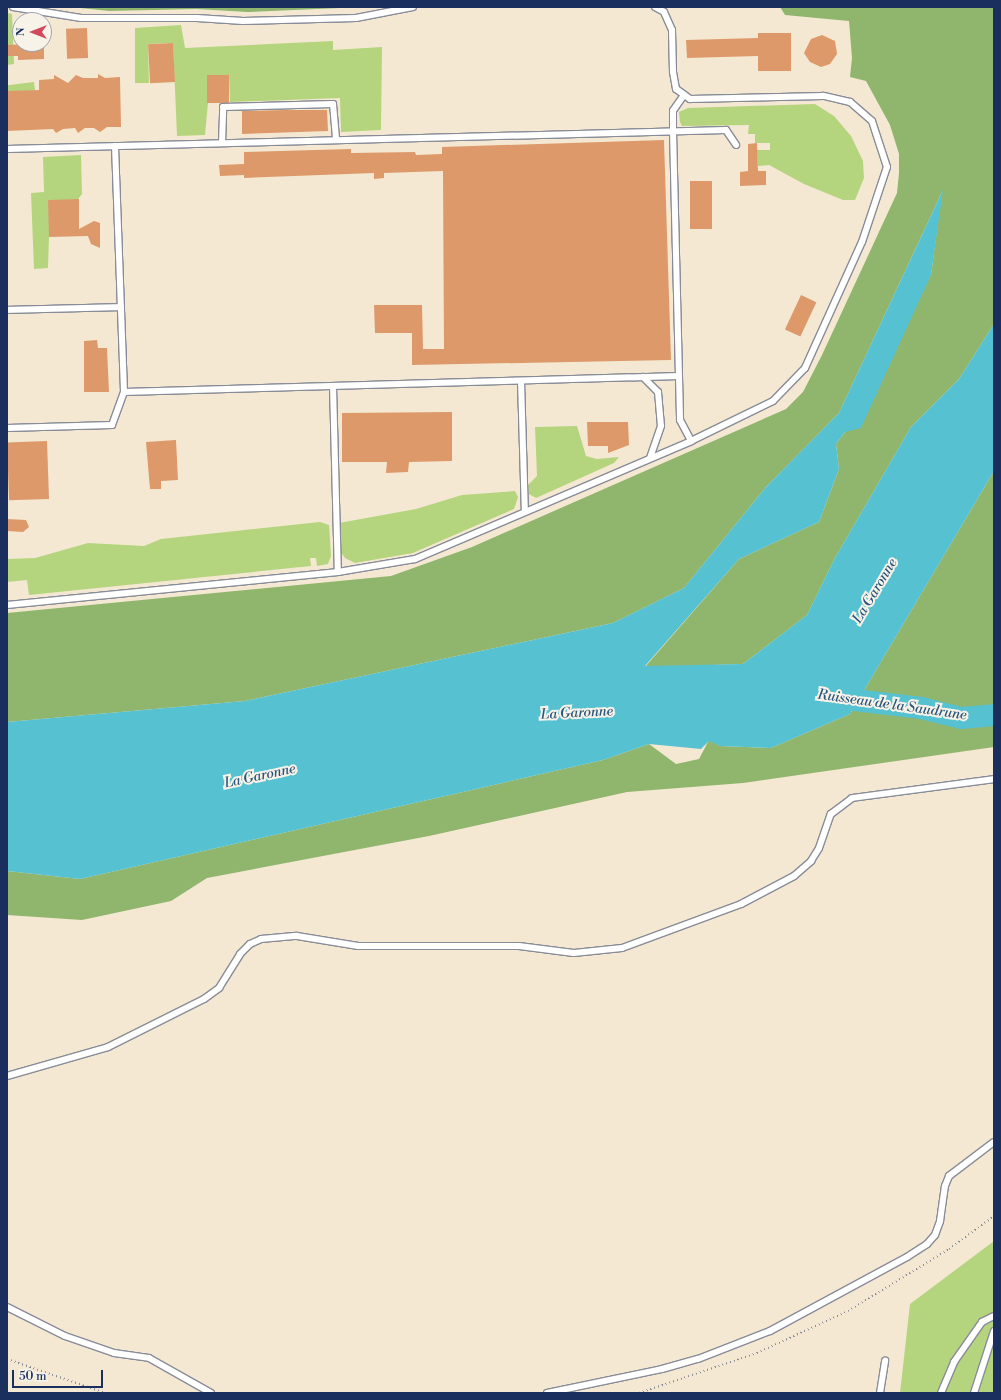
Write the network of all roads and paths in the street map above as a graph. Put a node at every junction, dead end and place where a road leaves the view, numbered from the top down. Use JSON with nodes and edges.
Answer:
{"nodes":[{"id":1,"x":13,"y":7,"type":"edge"},
{"id":2,"x":413,"y":7,"type":"edge"},
{"id":3,"x":655,"y":7,"type":"edge"},
{"id":4,"x":684,"y":95,"type":"junction"},
{"id":5,"x":673,"y":131,"type":"junction"},
{"id":6,"x":336,"y":140,"type":"junction"},
{"id":7,"x":222,"y":143,"type":"junction"},
{"id":8,"x":736,"y":145,"type":"dead end"},
{"id":9,"x":115,"y":146,"type":"junction"},
{"id":10,"x":7,"y":150,"type":"edge"},
{"id":11,"x":121,"y":307,"type":"junction"},
{"id":12,"x":7,"y":310,"type":"edge"},
{"id":13,"x":679,"y":376,"type":"junction"},
{"id":14,"x":643,"y":377,"type":"junction"},
{"id":15,"x":521,"y":380,"type":"junction"},
{"id":16,"x":333,"y":386,"type":"junction"},
{"id":17,"x":124,"y":392,"type":"junction"},
{"id":18,"x":7,"y":428,"type":"edge"},
{"id":19,"x":691,"y":441,"type":"junction"},
{"id":20,"x":650,"y":458,"type":"junction"},
{"id":21,"x":525,"y":512,"type":"junction"},
{"id":22,"x":338,"y":572,"type":"junction"},
{"id":23,"x":7,"y":605,"type":"edge"},
{"id":24,"x":994,"y":779,"type":"edge"},
{"id":25,"x":7,"y":1076,"type":"edge"},
{"id":26,"x":994,"y":1142,"type":"edge"},
{"id":27,"x":994,"y":1216,"type":"edge"},
{"id":28,"x":7,"y":1307,"type":"edge"},
{"id":29,"x":994,"y":1316,"type":"edge"},
{"id":30,"x":994,"y":1331,"type":"edge"},
{"id":31,"x":7,"y":1359,"type":"edge"},
{"id":32,"x":885,"y":1360,"type":"dead end"},
{"id":33,"x":105,"y":1393,"type":"edge"},
{"id":34,"x":211,"y":1393,"type":"edge"},
{"id":35,"x":547,"y":1393,"type":"edge"},
{"id":36,"x":639,"y":1393,"type":"edge"},
{"id":37,"x":880,"y":1393,"type":"edge"},
{"id":38,"x":941,"y":1393,"type":"edge"},
{"id":39,"x":974,"y":1393,"type":"edge"}],
"edges":[{"from":1,"to":2,"type":"lane"},
{"from":3,"to":4,"type":"lane"},
{"from":4,"to":5,"type":"lane"},
{"from":4,"to":19,"type":"lane"},
{"from":5,"to":6,"type":"lane"},
{"from":5,"to":8,"type":"lane"},
{"from":5,"to":13,"type":"lane"},
{"from":6,"to":7,"type":"lane"},
{"from":6,"to":7,"type":"lane"},
{"from":7,"to":9,"type":"lane"},
{"from":9,"to":10,"type":"lane"},
{"from":9,"to":11,"type":"lane"},
{"from":11,"to":12,"type":"lane"},
{"from":11,"to":17,"type":"lane"},
{"from":13,"to":14,"type":"lane"},
{"from":13,"to":19,"type":"lane"},
{"from":14,"to":15,"type":"lane"},
{"from":14,"to":20,"type":"lane"},
{"from":15,"to":16,"type":"lane"},
{"from":15,"to":21,"type":"lane"},
{"from":16,"to":17,"type":"lane"},
{"from":16,"to":22,"type":"lane"},
{"from":17,"to":18,"type":"lane"},
{"from":19,"to":20,"type":"lane"},
{"from":20,"to":21,"type":"lane"},
{"from":21,"to":22,"type":"lane"},
{"from":22,"to":23,"type":"lane"},
{"from":24,"to":25,"type":"lane"},
{"from":26,"to":35,"type":"lane"},
{"from":27,"to":36,"type":"path"},
{"from":28,"to":34,"type":"lane"},
{"from":29,"to":38,"type":"lane"},
{"from":30,"to":39,"type":"lane"},
{"from":31,"to":33,"type":"path"},
{"from":32,"to":37,"type":"lane"}]}
